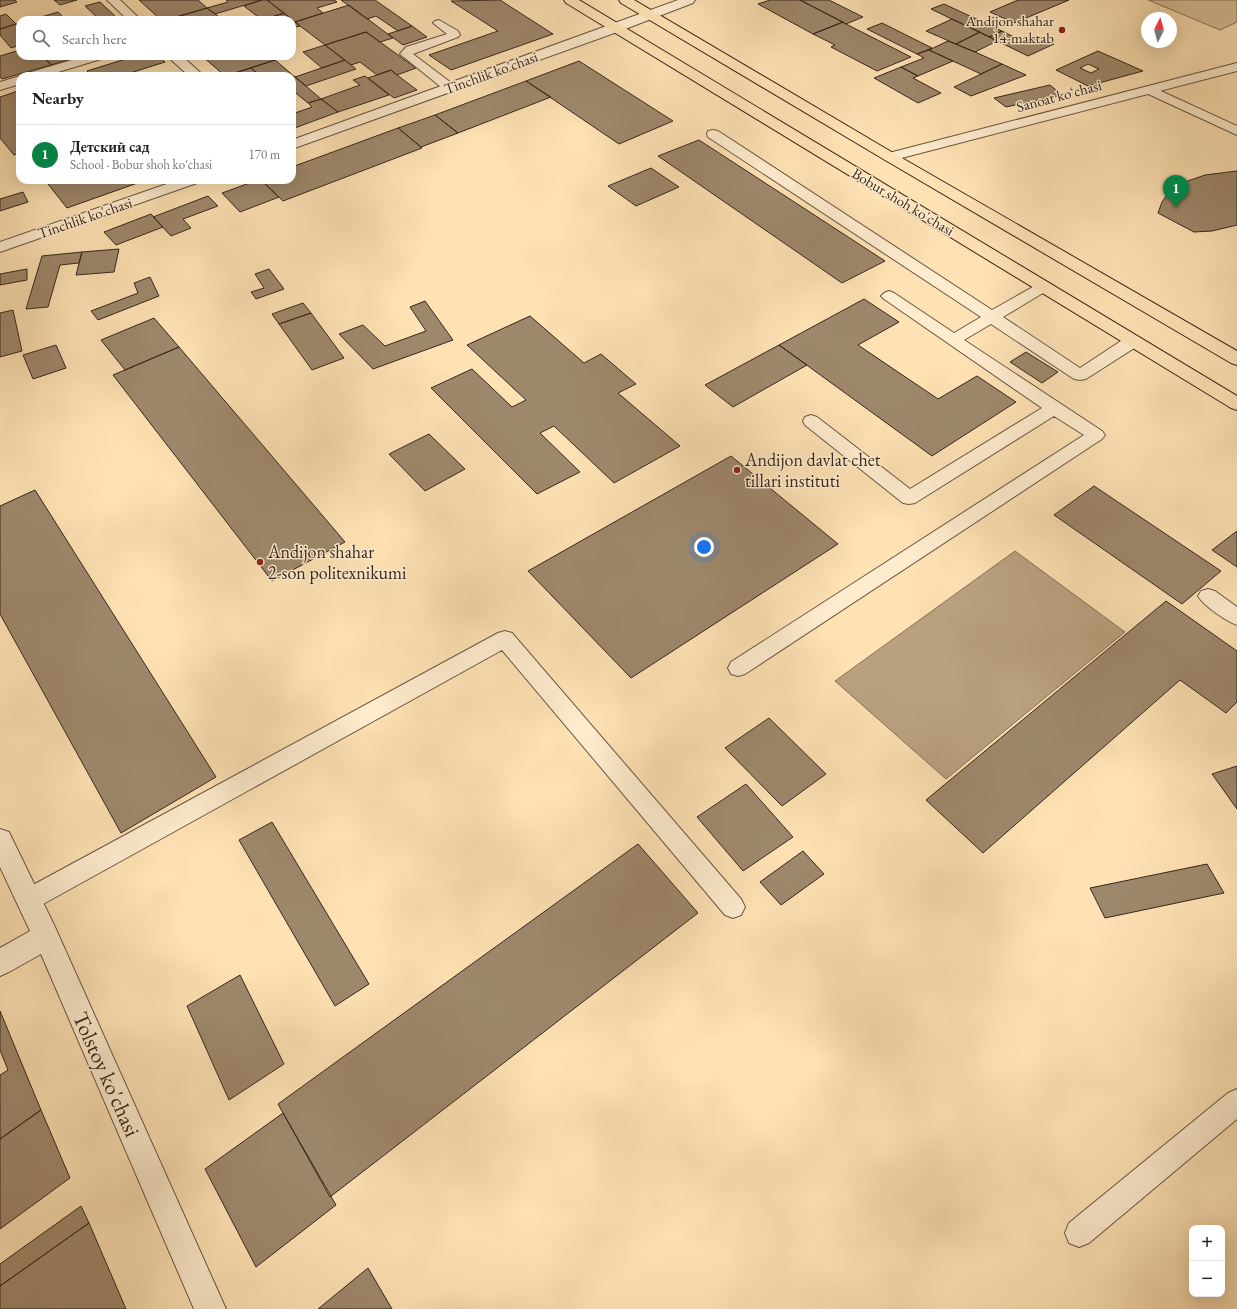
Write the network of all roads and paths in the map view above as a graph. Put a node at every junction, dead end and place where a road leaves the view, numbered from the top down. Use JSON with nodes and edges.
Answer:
{"nodes":[{"id":1,"x":114,"y":0,"type":"edge"},
{"id":2,"x":570,"y":0,"type":"edge"},
{"id":3,"x":625,"y":0,"type":"edge"},
{"id":4,"x":689,"y":0,"type":"edge"},
{"id":5,"x":649,"y":14,"type":"junction"},
{"id":6,"x":131,"y":16,"type":"edge"},
{"id":7,"x":439,"y":23,"type":"dead end"},
{"id":8,"x":616,"y":28,"type":"junction"},
{"id":9,"x":84,"y":60,"type":"edge"},
{"id":10,"x":179,"y":60,"type":"edge"},
{"id":11,"x":1237,"y":67,"type":"edge"},
{"id":12,"x":45,"y":72,"type":"edge"},
{"id":13,"x":192,"y":72,"type":"edge"},
{"id":14,"x":16,"y":81,"type":"edge"},
{"id":15,"x":0,"y":86,"type":"edge"},
{"id":16,"x":450,"y":88,"type":"junction"},
{"id":17,"x":1150,"y":90,"type":"junction"},
{"id":18,"x":1237,"y":131,"type":"edge"},
{"id":19,"x":713,"y":134,"type":"dead end"},
{"id":20,"x":296,"y":144,"type":"edge"},
{"id":21,"x":890,"y":157,"type":"junction"},
{"id":22,"x":181,"y":184,"type":"edge"},
{"id":23,"x":0,"y":247,"type":"edge"},
{"id":24,"x":1043,"y":287,"type":"junction"},
{"id":25,"x":890,"y":296,"type":"dead end"},
{"id":26,"x":993,"y":317,"type":"junction"},
{"id":27,"x":954,"y":339,"type":"junction"},
{"id":28,"x":1133,"y":341,"type":"junction"},
{"id":29,"x":1237,"y":359,"type":"edge"},
{"id":30,"x":1237,"y":404,"type":"edge"},
{"id":31,"x":1054,"y":408,"type":"junction"},
{"id":32,"x":811,"y":420,"type":"dead end"},
{"id":33,"x":1208,"y":596,"type":"dead end"},
{"id":34,"x":1237,"y":617,"type":"edge"},
{"id":35,"x":738,"y":668,"type":"dead end"},
{"id":36,"x":0,"y":840,"type":"edge"},
{"id":37,"x":28,"y":900,"type":"junction"},
{"id":38,"x":733,"y":907,"type":"dead end"},
{"id":39,"x":46,"y":936,"type":"junction"},
{"id":40,"x":0,"y":963,"type":"edge"},
{"id":41,"x":1237,"y":1102,"type":"edge"},
{"id":42,"x":1079,"y":1232,"type":"dead end"},
{"id":43,"x":210,"y":1309,"type":"edge"}],
"edges":[{"from":1,"to":6,"type":"street"},
{"from":2,"to":8,"type":"main road","name":"Bobur shoh ko'chasi"},
{"from":3,"to":5,"type":"main road","name":"Bobur shoh ko'chasi"},
{"from":4,"to":5,"type":"street","name":"Tinchlik ko'chasi"},
{"from":5,"to":8,"type":"street","name":"Tinchlik ko'chasi"},
{"from":5,"to":21,"type":"main road","name":"Bobur shoh ko'chasi"},
{"from":7,"to":16,"type":"lane"},
{"from":8,"to":16,"type":"street","name":"Tinchlik ko'chasi"},
{"from":8,"to":24,"type":"main road","name":"Bobur shoh ko'chasi"},
{"from":9,"to":12,"type":"lane"},
{"from":10,"to":13,"type":"street"},
{"from":11,"to":17,"type":"street","name":"Sanoat koʻchasi"},
{"from":14,"to":15,"type":"lane"},
{"from":16,"to":20,"type":"street","name":"Tinchlik ko'chasi"},
{"from":17,"to":18,"type":"lane"},
{"from":17,"to":21,"type":"street","name":"Sanoat koʻchasi"},
{"from":19,"to":26,"type":"lane"},
{"from":21,"to":29,"type":"main road","name":"Bobur shoh ko'chasi"},
{"from":22,"to":23,"type":"street","name":"Tinchlik ko'chasi"},
{"from":24,"to":26,"type":"lane"},
{"from":24,"to":28,"type":"main road","name":"Bobur shoh ko'chasi"},
{"from":25,"to":27,"type":"lane"},
{"from":26,"to":27,"type":"lane"},
{"from":26,"to":28,"type":"lane"},
{"from":27,"to":31,"type":"lane"},
{"from":28,"to":30,"type":"main road","name":"Bobur shoh ko'chasi"},
{"from":31,"to":32,"type":"lane"},
{"from":31,"to":35,"type":"lane"},
{"from":33,"to":34,"type":"lane"},
{"from":36,"to":37,"type":"street","name":"Tolstoy ko'chasi"},
{"from":37,"to":38,"type":"lane"},
{"from":37,"to":39,"type":"street","name":"Tolstoy ko'chasi"},
{"from":39,"to":40,"type":"street"},
{"from":39,"to":43,"type":"street","name":"Tolstoy ko'chasi"},
{"from":41,"to":42,"type":"lane"}]}
